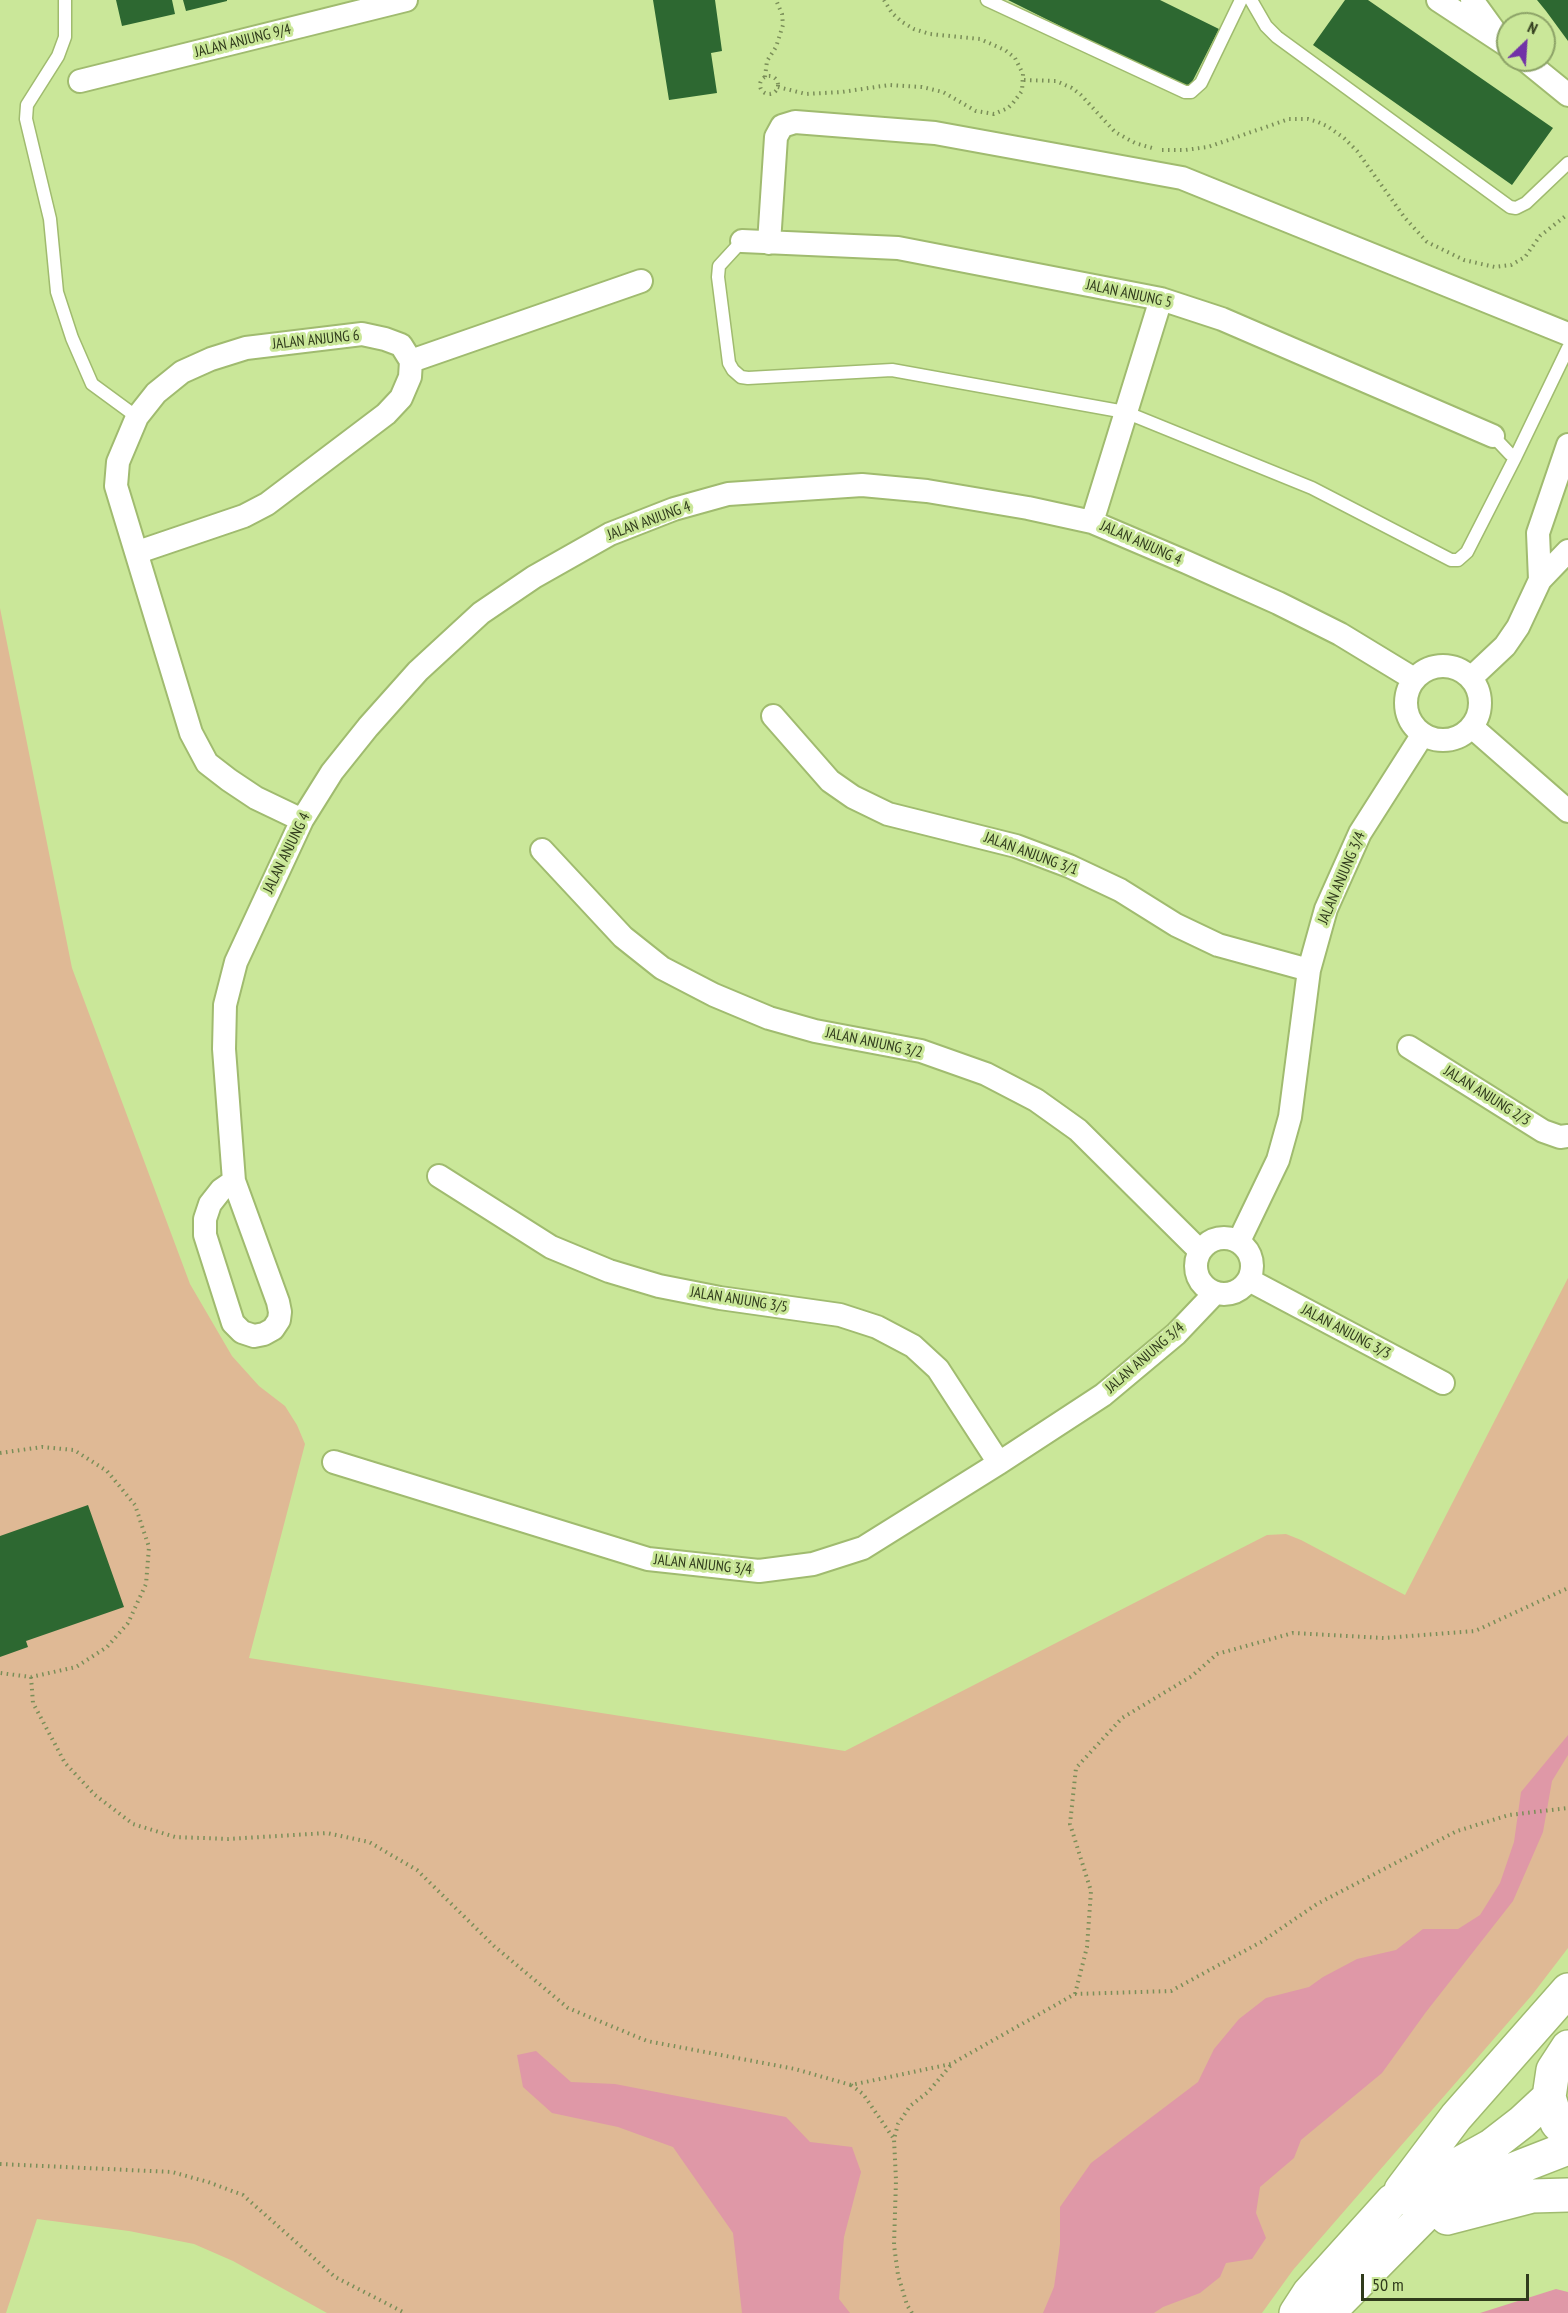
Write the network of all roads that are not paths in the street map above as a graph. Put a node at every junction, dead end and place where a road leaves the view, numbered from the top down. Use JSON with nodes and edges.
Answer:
{"nodes":[{"id":1,"x":65,"y":0,"type":"edge"},
{"id":2,"x":406,"y":0,"type":"edge"},
{"id":3,"x":987,"y":0,"type":"edge"},
{"id":4,"x":1241,"y":0,"type":"edge"},
{"id":5,"x":1251,"y":0,"type":"edge"},
{"id":6,"x":1438,"y":0,"type":"edge"},
{"id":7,"x":1472,"y":0,"type":"edge"},
{"id":8,"x":1496,"y":31,"type":"edge"},
{"id":9,"x":1496,"y":37,"type":"edge"},
{"id":10,"x":1540,"y":72,"type":"edge"},
{"id":11,"x":80,"y":81,"type":"dead end"},
{"id":12,"x":1568,"y":95,"type":"edge"},
{"id":13,"x":1568,"y":163,"type":"edge"},
{"id":14,"x":742,"y":241,"type":"joint"},
{"id":15,"x":769,"y":243,"type":"junction"},
{"id":16,"x":641,"y":281,"type":"dead end"},
{"id":17,"x":1161,"y":299,"type":"junction"},
{"id":18,"x":1568,"y":334,"type":"edge"},
{"id":19,"x":1568,"y":348,"type":"edge"},
{"id":20,"x":411,"y":361,"type":"junction"},
{"id":21,"x":1125,"y":412,"type":"junction"},
{"id":22,"x":137,"y":417,"type":"junction"},
{"id":23,"x":1493,"y":436,"type":"joint"},
{"id":24,"x":1568,"y":445,"type":"edge"},
{"id":25,"x":1516,"y":456,"type":"junction"},
{"id":26,"x":1092,"y":522,"type":"junction"},
{"id":27,"x":1568,"y":551,"type":"edge"},
{"id":28,"x":138,"y":552,"type":"junction"},
{"id":29,"x":1540,"y":580,"type":"junction"},
{"id":30,"x":1471,"y":678,"type":"junction"},
{"id":31,"x":1414,"y":679,"type":"junction"},
{"id":32,"x":773,"y":716,"type":"dead end"},
{"id":33,"x":1472,"y":728,"type":"junction"},
{"id":34,"x":1423,"y":735,"type":"junction"},
{"id":35,"x":1568,"y":811,"type":"edge"},
{"id":36,"x":302,"y":820,"type":"junction"},
{"id":37,"x":542,"y":850,"type":"dead end"},
{"id":38,"x":1309,"y":970,"type":"junction"},
{"id":39,"x":1409,"y":1047,"type":"dead end"},
{"id":40,"x":1568,"y":1136,"type":"edge"},
{"id":41,"x":439,"y":1176,"type":"dead end"},
{"id":42,"x":234,"y":1181,"type":"junction"},
{"id":43,"x":1239,"y":1241,"type":"junction"},
{"id":44,"x":1200,"y":1251,"type":"junction"},
{"id":45,"x":1249,"y":1280,"type":"junction"},
{"id":46,"x":1215,"y":1293,"type":"junction"},
{"id":47,"x":1443,"y":1383,"type":"dead end"},
{"id":48,"x":334,"y":1461,"type":"dead end"},
{"id":49,"x":999,"y":1463,"type":"junction"},
{"id":50,"x":1568,"y":1989,"type":"edge"},
{"id":51,"x":1568,"y":2048,"type":"edge"},
{"id":52,"x":1549,"y":2097,"type":"junction"},
{"id":53,"x":1568,"y":2134,"type":"edge"},
{"id":54,"x":1568,"y":2148,"type":"edge"},
{"id":55,"x":1568,"y":2195,"type":"edge"},
{"id":56,"x":1392,"y":2201,"type":"junction"},
{"id":57,"x":1412,"y":2227,"type":"junction"},
{"id":58,"x":1296,"y":2313,"type":"edge"},
{"id":59,"x":1328,"y":2313,"type":"edge"}],
"edges":[{"from":1,"to":22,"type":"lane"},
{"from":2,"to":11,"type":"street","name":"JALAN ANJUNG 9/4"},
{"from":3,"to":4,"type":"lane"},
{"from":5,"to":13,"type":"lane"},
{"from":6,"to":9,"type":"street"},
{"from":7,"to":8,"type":"street"},
{"from":10,"to":12,"type":"street"},
{"from":14,"to":15,"type":"street","name":"JALAN ANJUNG 5"},
{"from":14,"to":21,"type":"lane"},
{"from":15,"to":17,"type":"street","name":"JALAN ANJUNG 5"},
{"from":15,"to":18,"type":"street"},
{"from":16,"to":20,"type":"street"},
{"from":17,"to":21,"type":"street"},
{"from":17,"to":23,"type":"street","name":"JALAN ANJUNG 5"},
{"from":19,"to":25,"type":"lane"},
{"from":20,"to":22,"type":"street","name":"JALAN ANJUNG 6"},
{"from":20,"to":28,"type":"street"},
{"from":21,"to":25,"type":"lane"},
{"from":21,"to":26,"type":"street"},
{"from":22,"to":28,"type":"street","name":"JALAN ANJUNG 6"},
{"from":23,"to":25,"type":"lane"},
{"from":24,"to":29,"type":"street"},
{"from":26,"to":31,"type":"street","name":"JALAN ANJUNG 4"},
{"from":26,"to":36,"type":"street","name":"JALAN ANJUNG 4"},
{"from":27,"to":29,"type":"street"},
{"from":28,"to":36,"type":"street","name":"JALAN ANJUNG 6"},
{"from":29,"to":30,"type":"street"},
{"from":30,"to":31,"type":"street"},
{"from":30,"to":33,"type":"street"},
{"from":31,"to":34,"type":"street"},
{"from":32,"to":38,"type":"street","name":"JALAN ANJUNG 3/1"},
{"from":33,"to":34,"type":"street"},
{"from":33,"to":35,"type":"street"},
{"from":34,"to":38,"type":"street","name":"JALAN ANJUNG 3/4"},
{"from":36,"to":42,"type":"street","name":"JALAN ANJUNG 4"},
{"from":37,"to":44,"type":"street","name":"JALAN ANJUNG 3/2"},
{"from":38,"to":43,"type":"street","name":"JALAN ANJUNG 3/4"},
{"from":39,"to":40,"type":"street","name":"JALAN ANJUNG 2/3"},
{"from":41,"to":49,"type":"street","name":"JALAN ANJUNG 3/5"},
{"from":42,"to":42,"type":"street","name":"JALAN ANJUNG 4"},
{"from":43,"to":44,"type":"street"},
{"from":43,"to":45,"type":"street"},
{"from":44,"to":46,"type":"street"},
{"from":45,"to":46,"type":"street"},
{"from":45,"to":47,"type":"street","name":"JALAN ANJUNG 3/3"},
{"from":46,"to":49,"type":"street","name":"JALAN ANJUNG 3/4"},
{"from":48,"to":49,"type":"street","name":"JALAN ANJUNG 3/4"},
{"from":50,"to":56,"type":"street"},
{"from":51,"to":52,"type":"street"},
{"from":52,"to":53,"type":"street"},
{"from":52,"to":56,"type":"street"},
{"from":54,"to":57,"type":"street"},
{"from":55,"to":57,"type":"street"},
{"from":56,"to":58,"type":"street"},
{"from":57,"to":59,"type":"street"}]}
